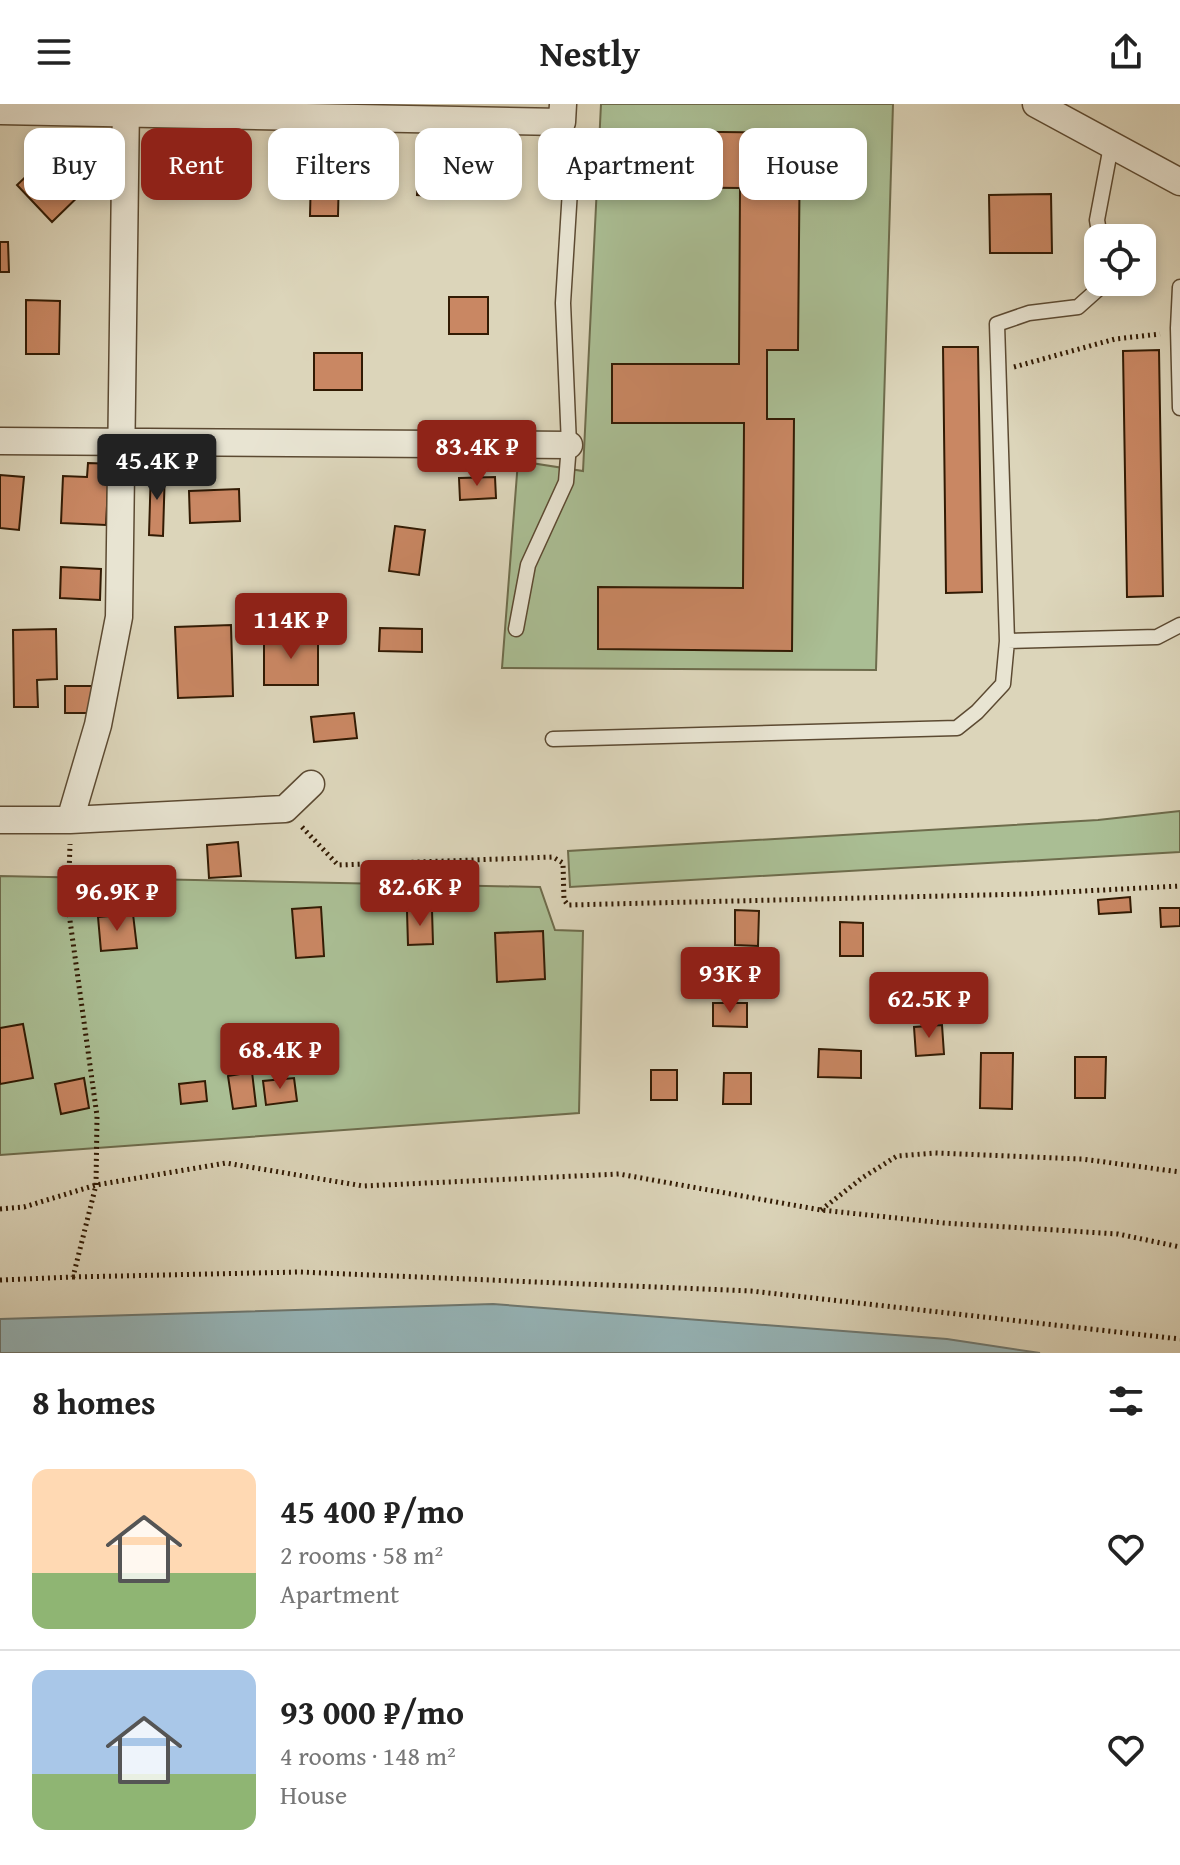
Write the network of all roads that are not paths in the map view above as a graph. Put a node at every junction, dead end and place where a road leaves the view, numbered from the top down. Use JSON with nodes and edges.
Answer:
{"nodes":[{"id":1,"x":1036,"y":104,"type":"edge"},
{"id":2,"x":127,"y":108,"type":"edge"},
{"id":3,"x":0,"y":111,"type":"edge"},
{"id":4,"x":562,"y":113,"type":"edge"},
{"id":5,"x":1111,"y":146,"type":"junction"},
{"id":6,"x":1180,"y":182,"type":"edge"},
{"id":7,"x":1098,"y":224,"type":"edge"},
{"id":8,"x":1180,"y":287,"type":"edge"},
{"id":9,"x":1090,"y":296,"type":"edge"},
{"id":10,"x":1178,"y":333,"type":"edge"},
{"id":11,"x":1180,"y":408,"type":"edge"},
{"id":12,"x":0,"y":441,"type":"edge"},
{"id":13,"x":123,"y":442,"type":"junction"},
{"id":14,"x":569,"y":445,"type":"junction"},
{"id":15,"x":1180,"y":625,"type":"edge"},
{"id":16,"x":516,"y":629,"type":"dead end"},
{"id":17,"x":1007,"y":641,"type":"junction"},
{"id":18,"x":553,"y":739,"type":"dead end"},
{"id":19,"x":311,"y":784,"type":"dead end"},
{"id":20,"x":0,"y":820,"type":"edge"},
{"id":21,"x":70,"y":820,"type":"junction"}],
"edges":[{"from":1,"to":5,"type":"street"},
{"from":2,"to":3,"type":"street"},
{"from":2,"to":4,"type":"street"},
{"from":2,"to":13,"type":"street"},
{"from":4,"to":14,"type":"lane"},
{"from":5,"to":6,"type":"street"},
{"from":5,"to":7,"type":"lane"},
{"from":8,"to":10,"type":"lane"},
{"from":9,"to":17,"type":"lane"},
{"from":10,"to":11,"type":"lane"},
{"from":12,"to":13,"type":"street"},
{"from":13,"to":14,"type":"street"},
{"from":13,"to":21,"type":"street"},
{"from":14,"to":16,"type":"lane"},
{"from":15,"to":17,"type":"lane"},
{"from":17,"to":18,"type":"lane"},
{"from":19,"to":21,"type":"street"},
{"from":20,"to":21,"type":"street"}]}
